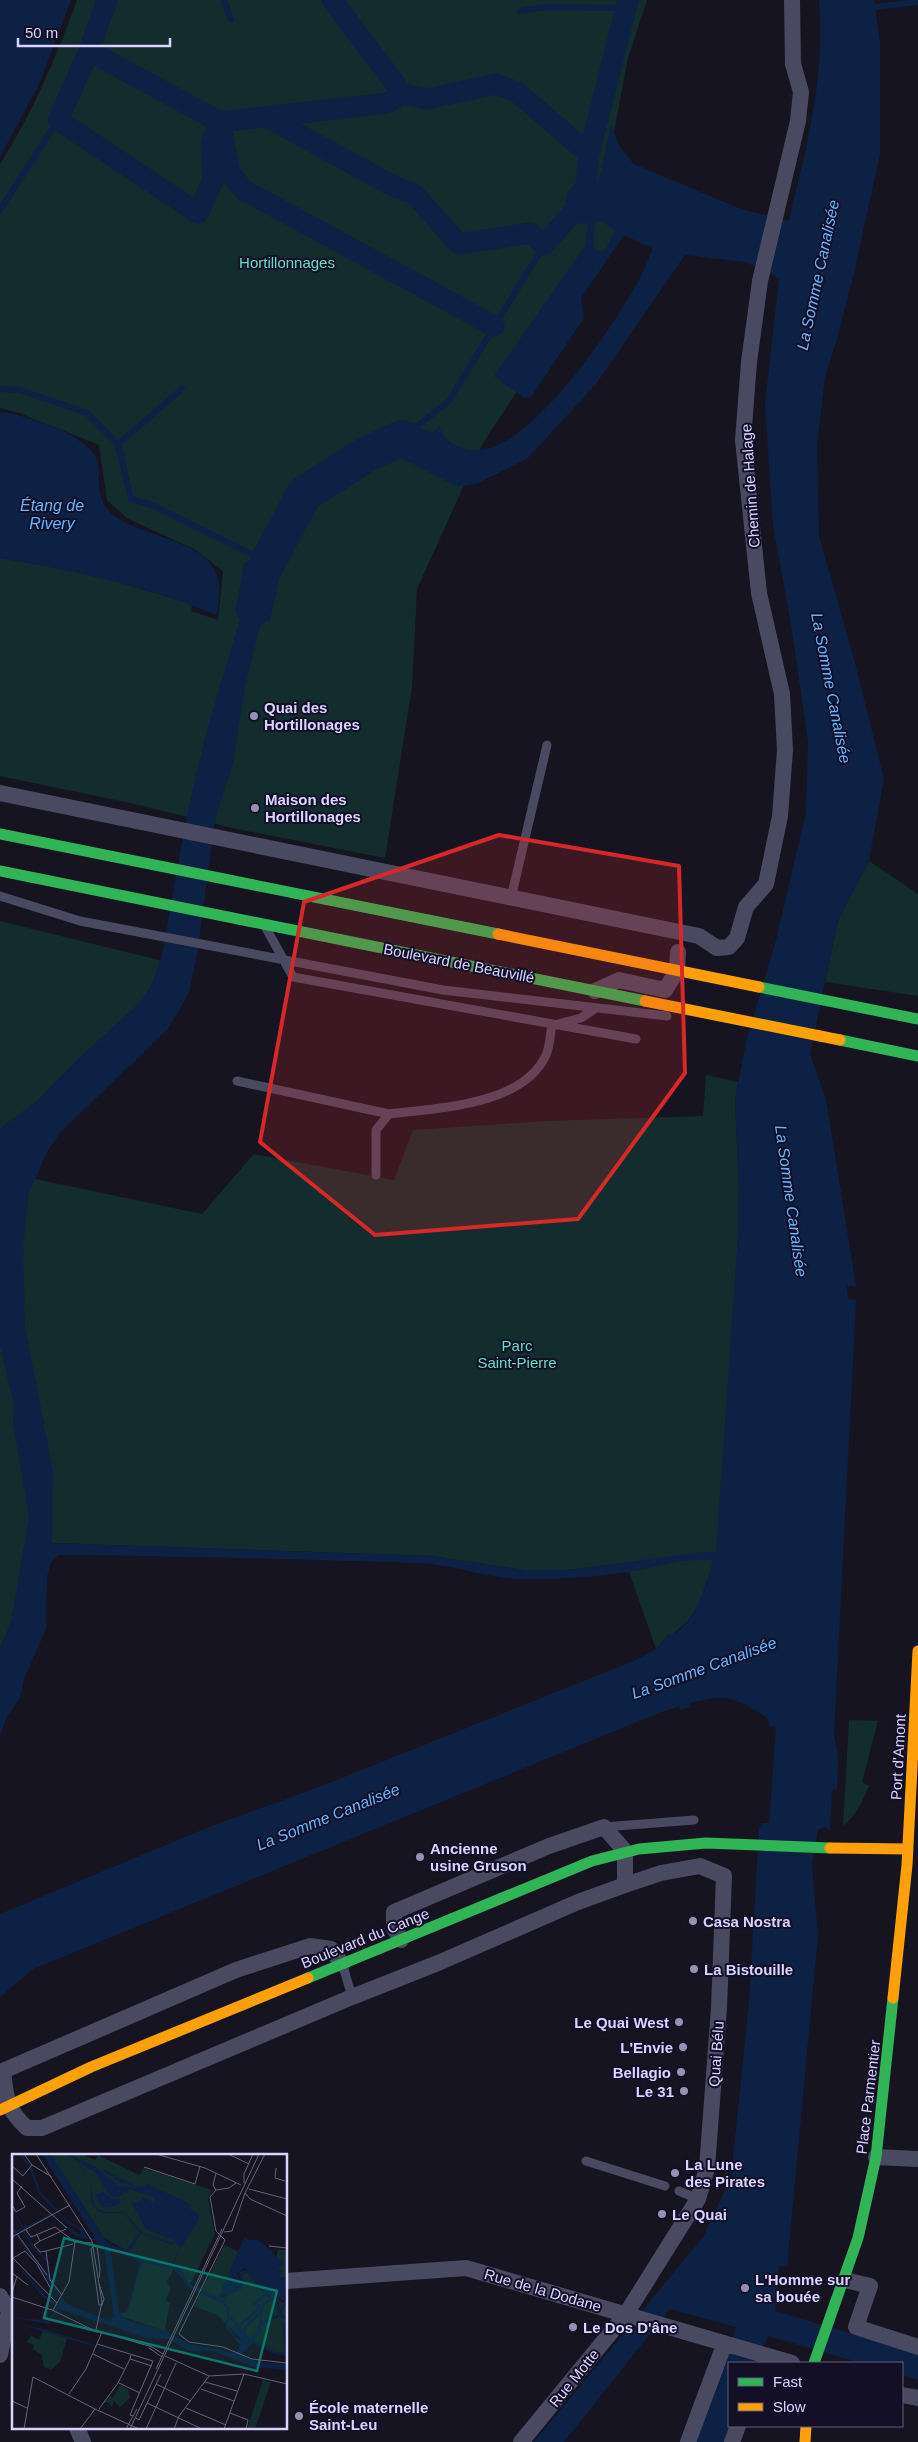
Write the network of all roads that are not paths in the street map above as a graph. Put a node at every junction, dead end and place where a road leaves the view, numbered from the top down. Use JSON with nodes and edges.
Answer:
{"nodes":[{"id":1,"x":792,"y":0,"type":"edge"},
{"id":2,"x":547,"y":744,"type":"dead end"},
{"id":3,"x":0,"y":793,"type":"edge"},
{"id":4,"x":0,"y":834,"type":"edge"},
{"id":5,"x":0,"y":871,"type":"edge"},
{"id":6,"x":0,"y":896,"type":"edge"},
{"id":7,"x":510,"y":898,"type":"junction"},
{"id":8,"x":264,"y":925,"type":"junction"},
{"id":9,"x":670,"y":931,"type":"junction"},
{"id":10,"x":282,"y":960,"type":"junction"},
{"id":11,"x":686,"y":973,"type":"junction"},
{"id":12,"x":595,"y":991,"type":"junction"},
{"id":13,"x":596,"y":1008,"type":"junction"},
{"id":14,"x":684,"y":1010,"type":"junction"},
{"id":15,"x":918,"y":1019,"type":"edge"},
{"id":16,"x":552,"y":1025,"type":"junction"},
{"id":17,"x":636,"y":1038,"type":"dead end"},
{"id":18,"x":918,"y":1056,"type":"edge"},
{"id":19,"x":237,"y":1081,"type":"dead end"},
{"id":20,"x":388,"y":1114,"type":"junction"},
{"id":21,"x":376,"y":1175,"type":"dead end"},
{"id":22,"x":918,"y":1651,"type":"edge"},
{"id":23,"x":915,"y":1784,"type":"edge"},
{"id":24,"x":694,"y":1820,"type":"dead end"},
{"id":25,"x":604,"y":1828,"type":"junction"},
{"id":26,"x":908,"y":1848,"type":"junction"},
{"id":27,"x":625,"y":1852,"type":"junction"},
{"id":28,"x":913,"y":1867,"type":"edge"},
{"id":29,"x":625,"y":1885,"type":"junction"},
{"id":30,"x":401,"y":1940,"type":"junction"},
{"id":31,"x":342,"y":1964,"type":"junction"},
{"id":32,"x":352,"y":1997,"type":"junction"},
{"id":33,"x":4,"y":2108,"type":"edge"},
{"id":34,"x":876,"y":2157,"type":"junction"},
{"id":35,"x":918,"y":2159,"type":"edge"},
{"id":36,"x":586,"y":2161,"type":"dead end"},
{"id":37,"x":665,"y":2186,"type":"dead end"},
{"id":38,"x":679,"y":2191,"type":"dead end"},
{"id":39,"x":698,"y":2200,"type":"junction"},
{"id":40,"x":845,"y":2280,"type":"junction"},
{"id":41,"x":288,"y":2281,"type":"edge"},
{"id":42,"x":0,"y":2296,"type":"edge"},
{"id":43,"x":12,"y":2312,"type":"edge"},
{"id":44,"x":626,"y":2314,"type":"junction"},
{"id":45,"x":724,"y":2344,"type":"junction"},
{"id":46,"x":918,"y":2347,"type":"edge"},
{"id":47,"x":0,"y":2355,"type":"edge"},
{"id":48,"x":782,"y":2362,"type":"edge"},
{"id":49,"x":814,"y":2362,"type":"edge"},
{"id":50,"x":903,"y":2395,"type":"edge"},
{"id":51,"x":918,"y":2398,"type":"edge"},
{"id":52,"x":738,"y":2427,"type":"edge"},
{"id":53,"x":806,"y":2427,"type":"edge"},
{"id":54,"x":78,"y":2430,"type":"edge"},
{"id":55,"x":83,"y":2442,"type":"edge"},
{"id":56,"x":521,"y":2442,"type":"edge"},
{"id":57,"x":688,"y":2442,"type":"edge"},
{"id":58,"x":732,"y":2442,"type":"edge"},
{"id":59,"x":805,"y":2442,"type":"edge"}],
"edges":[{"from":1,"to":9,"type":"street","name":"Chemin de Halage"},
{"from":2,"to":7,"type":"lane"},
{"from":3,"to":7,"type":"street"},
{"from":4,"to":11,"type":"main road"},
{"from":5,"to":8,"type":"main road","name":"Boulevard de Beauvillé"},
{"from":6,"to":10,"type":"lane"},
{"from":7,"to":9,"type":"street"},
{"from":8,"to":10,"type":"lane"},
{"from":8,"to":12,"type":"main road","name":"Boulevard de Beauvillé"},
{"from":9,"to":11,"type":"street"},
{"from":10,"to":13,"type":"lane"},
{"from":10,"to":16,"type":"lane"},
{"from":11,"to":12,"type":"street"},
{"from":11,"to":15,"type":"main road"},
{"from":12,"to":14,"type":"main road","name":"Boulevard de Beauvillé"},
{"from":13,"to":14,"type":"lane"},
{"from":13,"to":16,"type":"lane"},
{"from":14,"to":18,"type":"main road","name":"Boulevard de Beauvillé"},
{"from":16,"to":17,"type":"lane"},
{"from":16,"to":20,"type":"lane"},
{"from":19,"to":20,"type":"lane"},
{"from":20,"to":21,"type":"lane"},
{"from":22,"to":23,"type":"main road","name":"Port d'Amont"},
{"from":23,"to":26,"type":"main road","name":"Port d'Amont"},
{"from":24,"to":25,"type":"lane"},
{"from":25,"to":27,"type":"street"},
{"from":25,"to":30,"type":"street"},
{"from":26,"to":27,"type":"main road","name":"Boulevard du Cange"},
{"from":26,"to":28,"type":"main road","name":"Port d'Amont"},
{"from":27,"to":29,"type":"street"},
{"from":27,"to":30,"type":"main road","name":"Boulevard du Cange"},
{"from":28,"to":34,"type":"main road","name":"Place Parmentier"},
{"from":29,"to":32,"type":"street"},
{"from":29,"to":39,"type":"street","name":"Quai Bélu"},
{"from":30,"to":31,"type":"main road","name":"Boulevard du Cange"},
{"from":31,"to":32,"type":"lane"},
{"from":31,"to":33,"type":"main road","name":"Boulevard du Cange"},
{"from":31,"to":33,"type":"street"},
{"from":32,"to":33,"type":"street"},
{"from":34,"to":35,"type":"street"},
{"from":34,"to":40,"type":"main road","name":"Place Parmentier"},
{"from":36,"to":37,"type":"lane"},
{"from":38,"to":39,"type":"lane"},
{"from":39,"to":44,"type":"street","name":"Quai Bélu"},
{"from":40,"to":46,"type":"street"},
{"from":40,"to":49,"type":"main road","name":"Place Parmentier"},
{"from":41,"to":44,"type":"street","name":"Rue de la Dodane"},
{"from":42,"to":43,"type":"street"},
{"from":43,"to":47,"type":"street"},
{"from":44,"to":45,"type":"street","name":"Rue de la Dodane"},
{"from":44,"to":56,"type":"street","name":"Rue Motte"},
{"from":45,"to":48,"type":"street","name":"Rue de la Dodane"},
{"from":45,"to":57,"type":"street"},
{"from":50,"to":51,"type":"street"},
{"from":52,"to":58,"type":"street"},
{"from":53,"to":59,"type":"main road"},
{"from":54,"to":55,"type":"street"}]}
